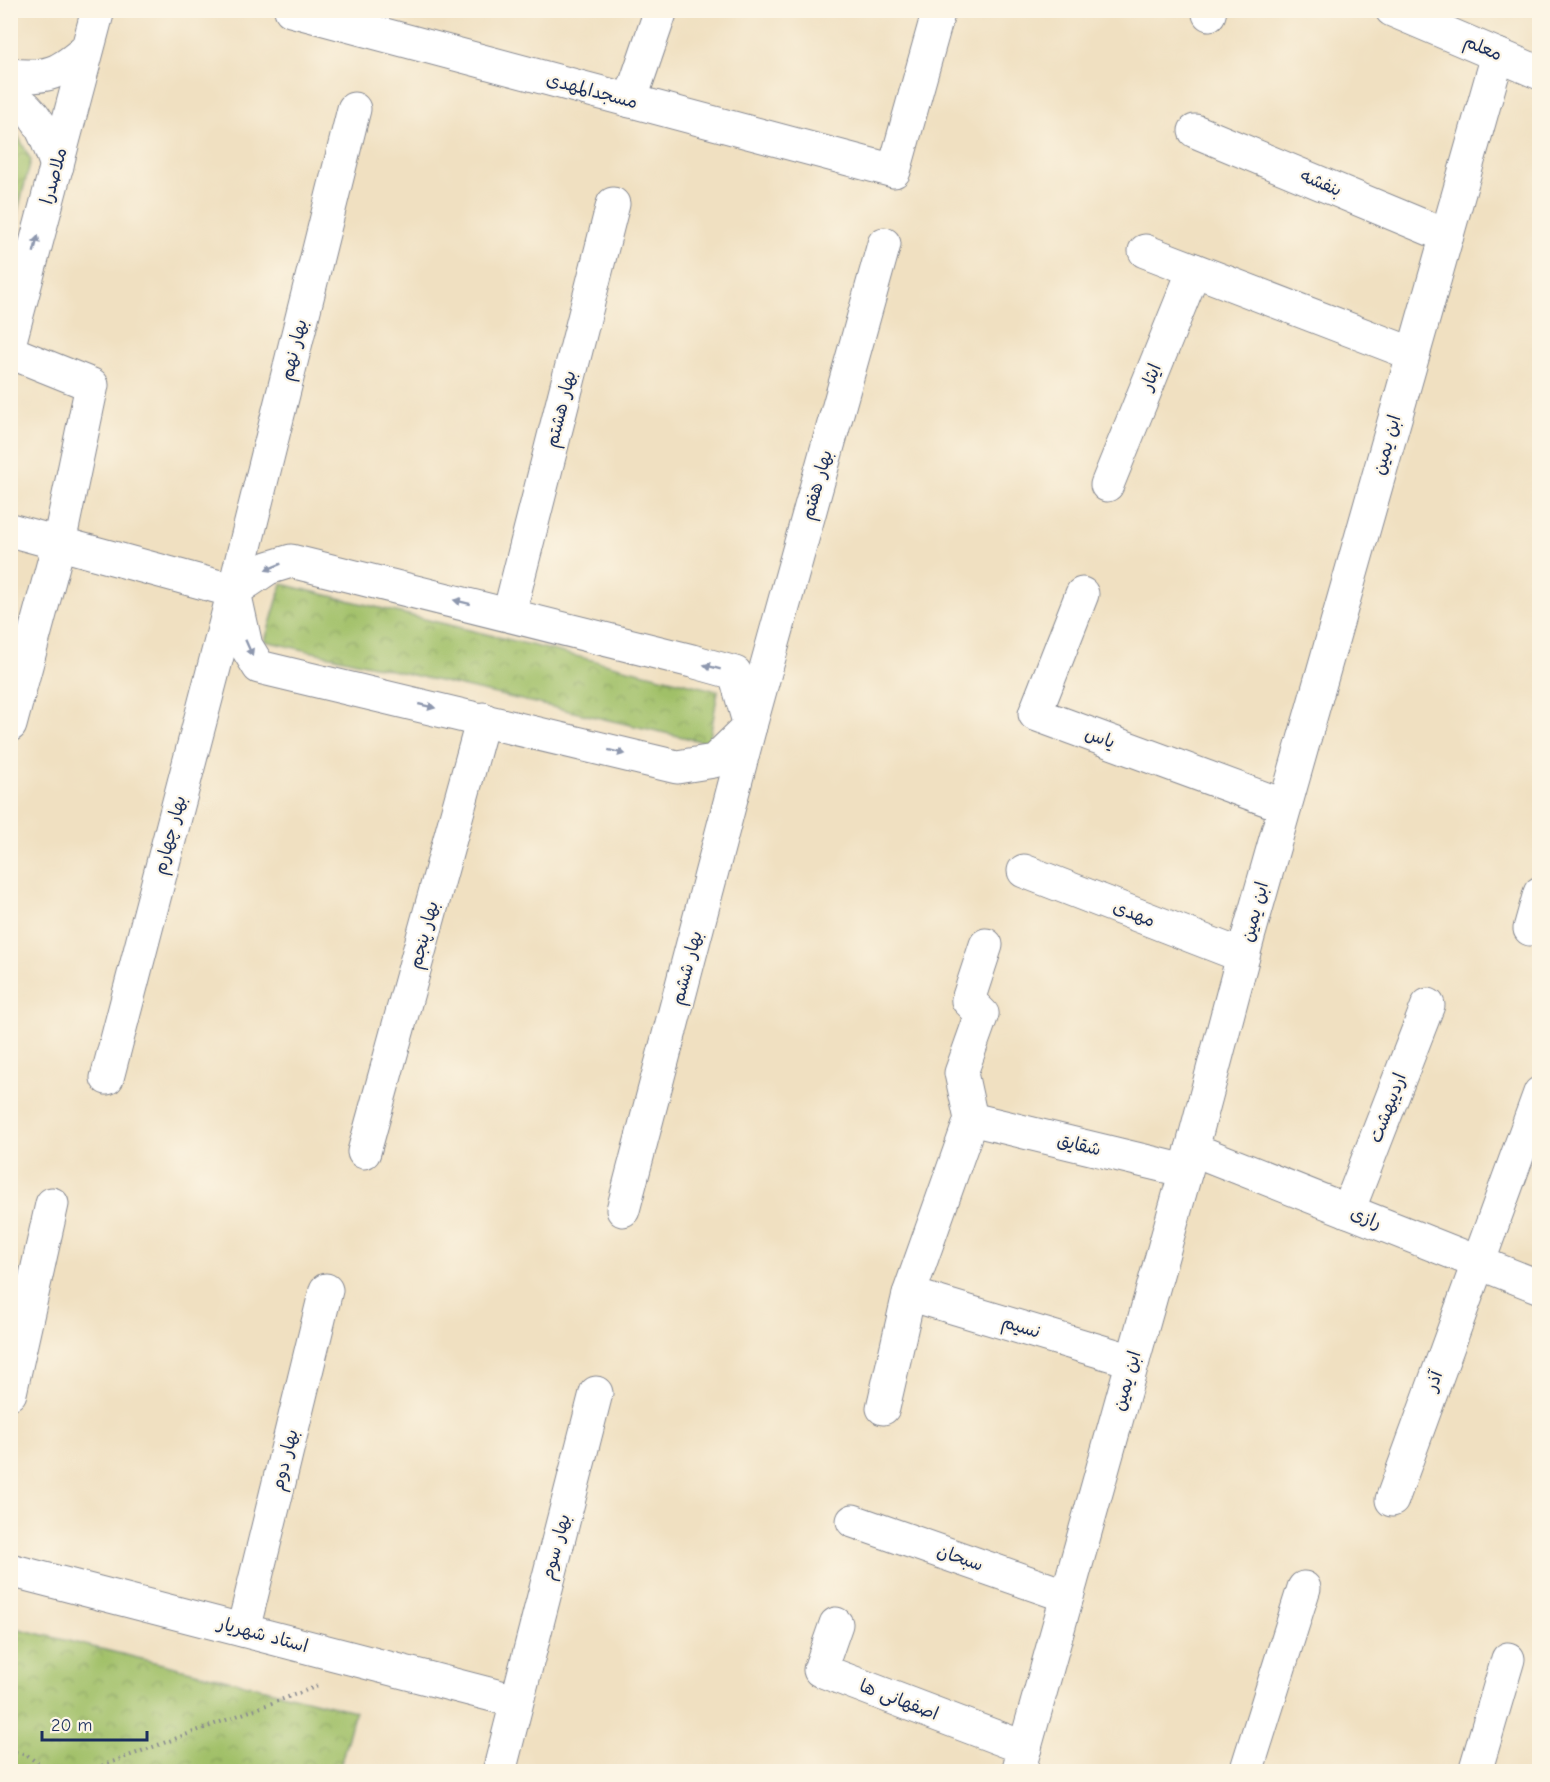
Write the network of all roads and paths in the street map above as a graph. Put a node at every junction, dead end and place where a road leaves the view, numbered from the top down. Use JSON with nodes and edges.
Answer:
{"nodes":[{"id":1,"x":98,"y":10,"type":"edge"},
{"id":2,"x":291,"y":10,"type":"edge"},
{"id":3,"x":661,"y":10,"type":"edge"},
{"id":4,"x":939,"y":10,"type":"edge"},
{"id":5,"x":1392,"y":10,"type":"edge"},
{"id":6,"x":373,"y":21,"type":"edge"},
{"id":7,"x":87,"y":49,"type":"junction"},
{"id":8,"x":1498,"y":55,"type":"junction"},
{"id":9,"x":1539,"y":73,"type":"edge"},
{"id":10,"x":10,"y":75,"type":"edge"},
{"id":11,"x":10,"y":95,"type":"edge"},
{"id":12,"x":630,"y":101,"type":"junction"},
{"id":13,"x":354,"y":110,"type":"dead end"},
{"id":14,"x":1195,"y":131,"type":"dead end"},
{"id":15,"x":57,"y":166,"type":"junction"},
{"id":16,"x":613,"y":204,"type":"dead end"},
{"id":17,"x":1447,"y":236,"type":"junction"},
{"id":18,"x":884,"y":244,"type":"dead end"},
{"id":19,"x":1145,"y":251,"type":"dead end"},
{"id":20,"x":1194,"y":270,"type":"junction"},
{"id":21,"x":10,"y":341,"type":"edge"},
{"id":22,"x":10,"y":352,"type":"edge"},
{"id":23,"x":1413,"y":354,"type":"junction"},
{"id":24,"x":1107,"y":485,"type":"dead end"},
{"id":25,"x":10,"y":530,"type":"edge"},
{"id":26,"x":59,"y":543,"type":"junction"},
{"id":27,"x":234,"y":591,"type":"junction"},
{"id":28,"x":1082,"y":594,"type":"dead end"},
{"id":29,"x":509,"y":614,"type":"junction"},
{"id":30,"x":483,"y":719,"type":"junction"},
{"id":31,"x":10,"y":725,"type":"edge"},
{"id":32,"x":750,"y":726,"type":"junction"},
{"id":33,"x":1285,"y":806,"type":"junction"},
{"id":34,"x":1024,"y":871,"type":"dead end"},
{"id":35,"x":1539,"y":892,"type":"edge"},
{"id":36,"x":1530,"y":929,"type":"dead end"},
{"id":37,"x":986,"y":945,"type":"dead end"},
{"id":38,"x":1243,"y":956,"type":"junction"},
{"id":39,"x":1428,"y":1005,"type":"dead end"},
{"id":40,"x":107,"y":1078,"type":"dead end"},
{"id":41,"x":1539,"y":1093,"type":"edge"},
{"id":42,"x":971,"y":1119,"type":"junction"},
{"id":43,"x":364,"y":1152,"type":"dead end"},
{"id":44,"x":1189,"y":1160,"type":"junction"},
{"id":45,"x":52,"y":1204,"type":"dead end"},
{"id":46,"x":623,"y":1210,"type":"dead end"},
{"id":47,"x":1348,"y":1211,"type":"junction"},
{"id":48,"x":1476,"y":1262,"type":"junction"},
{"id":49,"x":1539,"y":1287,"type":"edge"},
{"id":50,"x":326,"y":1290,"type":"dead end"},
{"id":51,"x":909,"y":1294,"type":"junction"},
{"id":52,"x":1133,"y":1361,"type":"junction"},
{"id":53,"x":596,"y":1393,"type":"dead end"},
{"id":54,"x":10,"y":1394,"type":"edge"},
{"id":55,"x":883,"y":1408,"type":"dead end"},
{"id":56,"x":1392,"y":1500,"type":"dead end"},
{"id":57,"x":853,"y":1521,"type":"dead end"},
{"id":58,"x":10,"y":1570,"type":"edge"},
{"id":59,"x":1304,"y":1588,"type":"dead end"},
{"id":60,"x":1067,"y":1596,"type":"junction"},
{"id":61,"x":836,"y":1624,"type":"dead end"},
{"id":62,"x":243,"y":1630,"type":"junction"},
{"id":63,"x":1508,"y":1659,"type":"dead end"},
{"id":64,"x":320,"y":1685,"type":"dead end"},
{"id":65,"x":516,"y":1701,"type":"junction"},
{"id":66,"x":10,"y":1751,"type":"edge"},
{"id":67,"x":1021,"y":1760,"type":"edge"},
{"id":68,"x":49,"y":1772,"type":"edge"},
{"id":69,"x":85,"y":1772,"type":"edge"},
{"id":70,"x":499,"y":1772,"type":"edge"},
{"id":71,"x":1246,"y":1772,"type":"edge"},
{"id":72,"x":1475,"y":1772,"type":"edge"}],
"edges":[{"from":1,"to":7,"type":"street","name":"ملاصدرا"},
{"from":2,"to":6,"type":"street","name":"مسجدالمهدی"},
{"from":3,"to":12,"type":"street"},
{"from":4,"to":12,"type":"street","name":"مسجدالمهدی"},
{"from":5,"to":8,"type":"street","name":"معلم"},
{"from":6,"to":12,"type":"street","name":"مسجدالمهدی"},
{"from":7,"to":10,"type":"street"},
{"from":7,"to":15,"type":"street","name":"ملاصدرا"},
{"from":8,"to":9,"type":"street","name":"معلم"},
{"from":8,"to":17,"type":"street","name":"ابن یمین"},
{"from":11,"to":15,"type":"street"},
{"from":13,"to":27,"type":"street","name":"بهار نهم"},
{"from":14,"to":17,"type":"street","name":"بنفشه"},
{"from":21,"to":15,"type":"street","name":"ملاصدرا","one_way":true},
{"from":16,"to":29,"type":"street","name":"بهار هشتم"},
{"from":17,"to":23,"type":"street","name":"ابن یمین"},
{"from":18,"to":32,"type":"street","name":"بهار هفتم"},
{"from":19,"to":20,"type":"street"},
{"from":20,"to":23,"type":"street"},
{"from":20,"to":24,"type":"street","name":"ایثار"},
{"from":22,"to":26,"type":"street"},
{"from":23,"to":33,"type":"street","name":"ابن یمین"},
{"from":25,"to":26,"type":"street"},
{"from":26,"to":27,"type":"street"},
{"from":26,"to":31,"type":"street"},
{"from":29,"to":27,"type":"street","one_way":true},
{"from":27,"to":30,"type":"street","one_way":true},
{"from":27,"to":40,"type":"street","name":"بهار چهارم"},
{"from":28,"to":33,"type":"street","name":"یاس"},
{"from":32,"to":29,"type":"street","one_way":true},
{"from":30,"to":32,"type":"street","one_way":true},
{"from":30,"to":43,"type":"street","name":"بهار پنجم"},
{"from":32,"to":46,"type":"street","name":"بهار ششم"},
{"from":33,"to":38,"type":"street","name":"ابن یمین"},
{"from":34,"to":38,"type":"street","name":"مهدی"},
{"from":35,"to":36,"type":"street"},
{"from":37,"to":42,"type":"street"},
{"from":38,"to":44,"type":"street","name":"ابن یمین"},
{"from":39,"to":47,"type":"street","name":"اردیبهشت"},
{"from":41,"to":48,"type":"street","name":"آذر"},
{"from":42,"to":44,"type":"street","name":"شقایق"},
{"from":42,"to":51,"type":"street"},
{"from":44,"to":47,"type":"street","name":"رازی"},
{"from":44,"to":52,"type":"street","name":"ابن یمین"},
{"from":45,"to":54,"type":"street"},
{"from":47,"to":48,"type":"street","name":"رازی"},
{"from":48,"to":49,"type":"street","name":"رازی"},
{"from":48,"to":56,"type":"street","name":"آذر"},
{"from":50,"to":62,"type":"street","name":"بهار دوم"},
{"from":51,"to":52,"type":"street","name":"نسیم"},
{"from":51,"to":55,"type":"street"},
{"from":52,"to":60,"type":"street","name":"ابن یمین"},
{"from":53,"to":65,"type":"street","name":"بهار سوم"},
{"from":57,"to":60,"type":"street","name":"سبحان"},
{"from":58,"to":62,"type":"street","name":"استاد شهریار"},
{"from":59,"to":71,"type":"street"},
{"from":60,"to":67,"type":"street","name":"ابن یمین"},
{"from":61,"to":67,"type":"street","name":"اصفهانی ها"},
{"from":62,"to":65,"type":"street","name":"استاد شهریار"},
{"from":63,"to":72,"type":"street"},
{"from":64,"to":69,"type":"path"},
{"from":65,"to":70,"type":"street","name":"بهار سوم"},
{"from":66,"to":68,"type":"path"}]}
